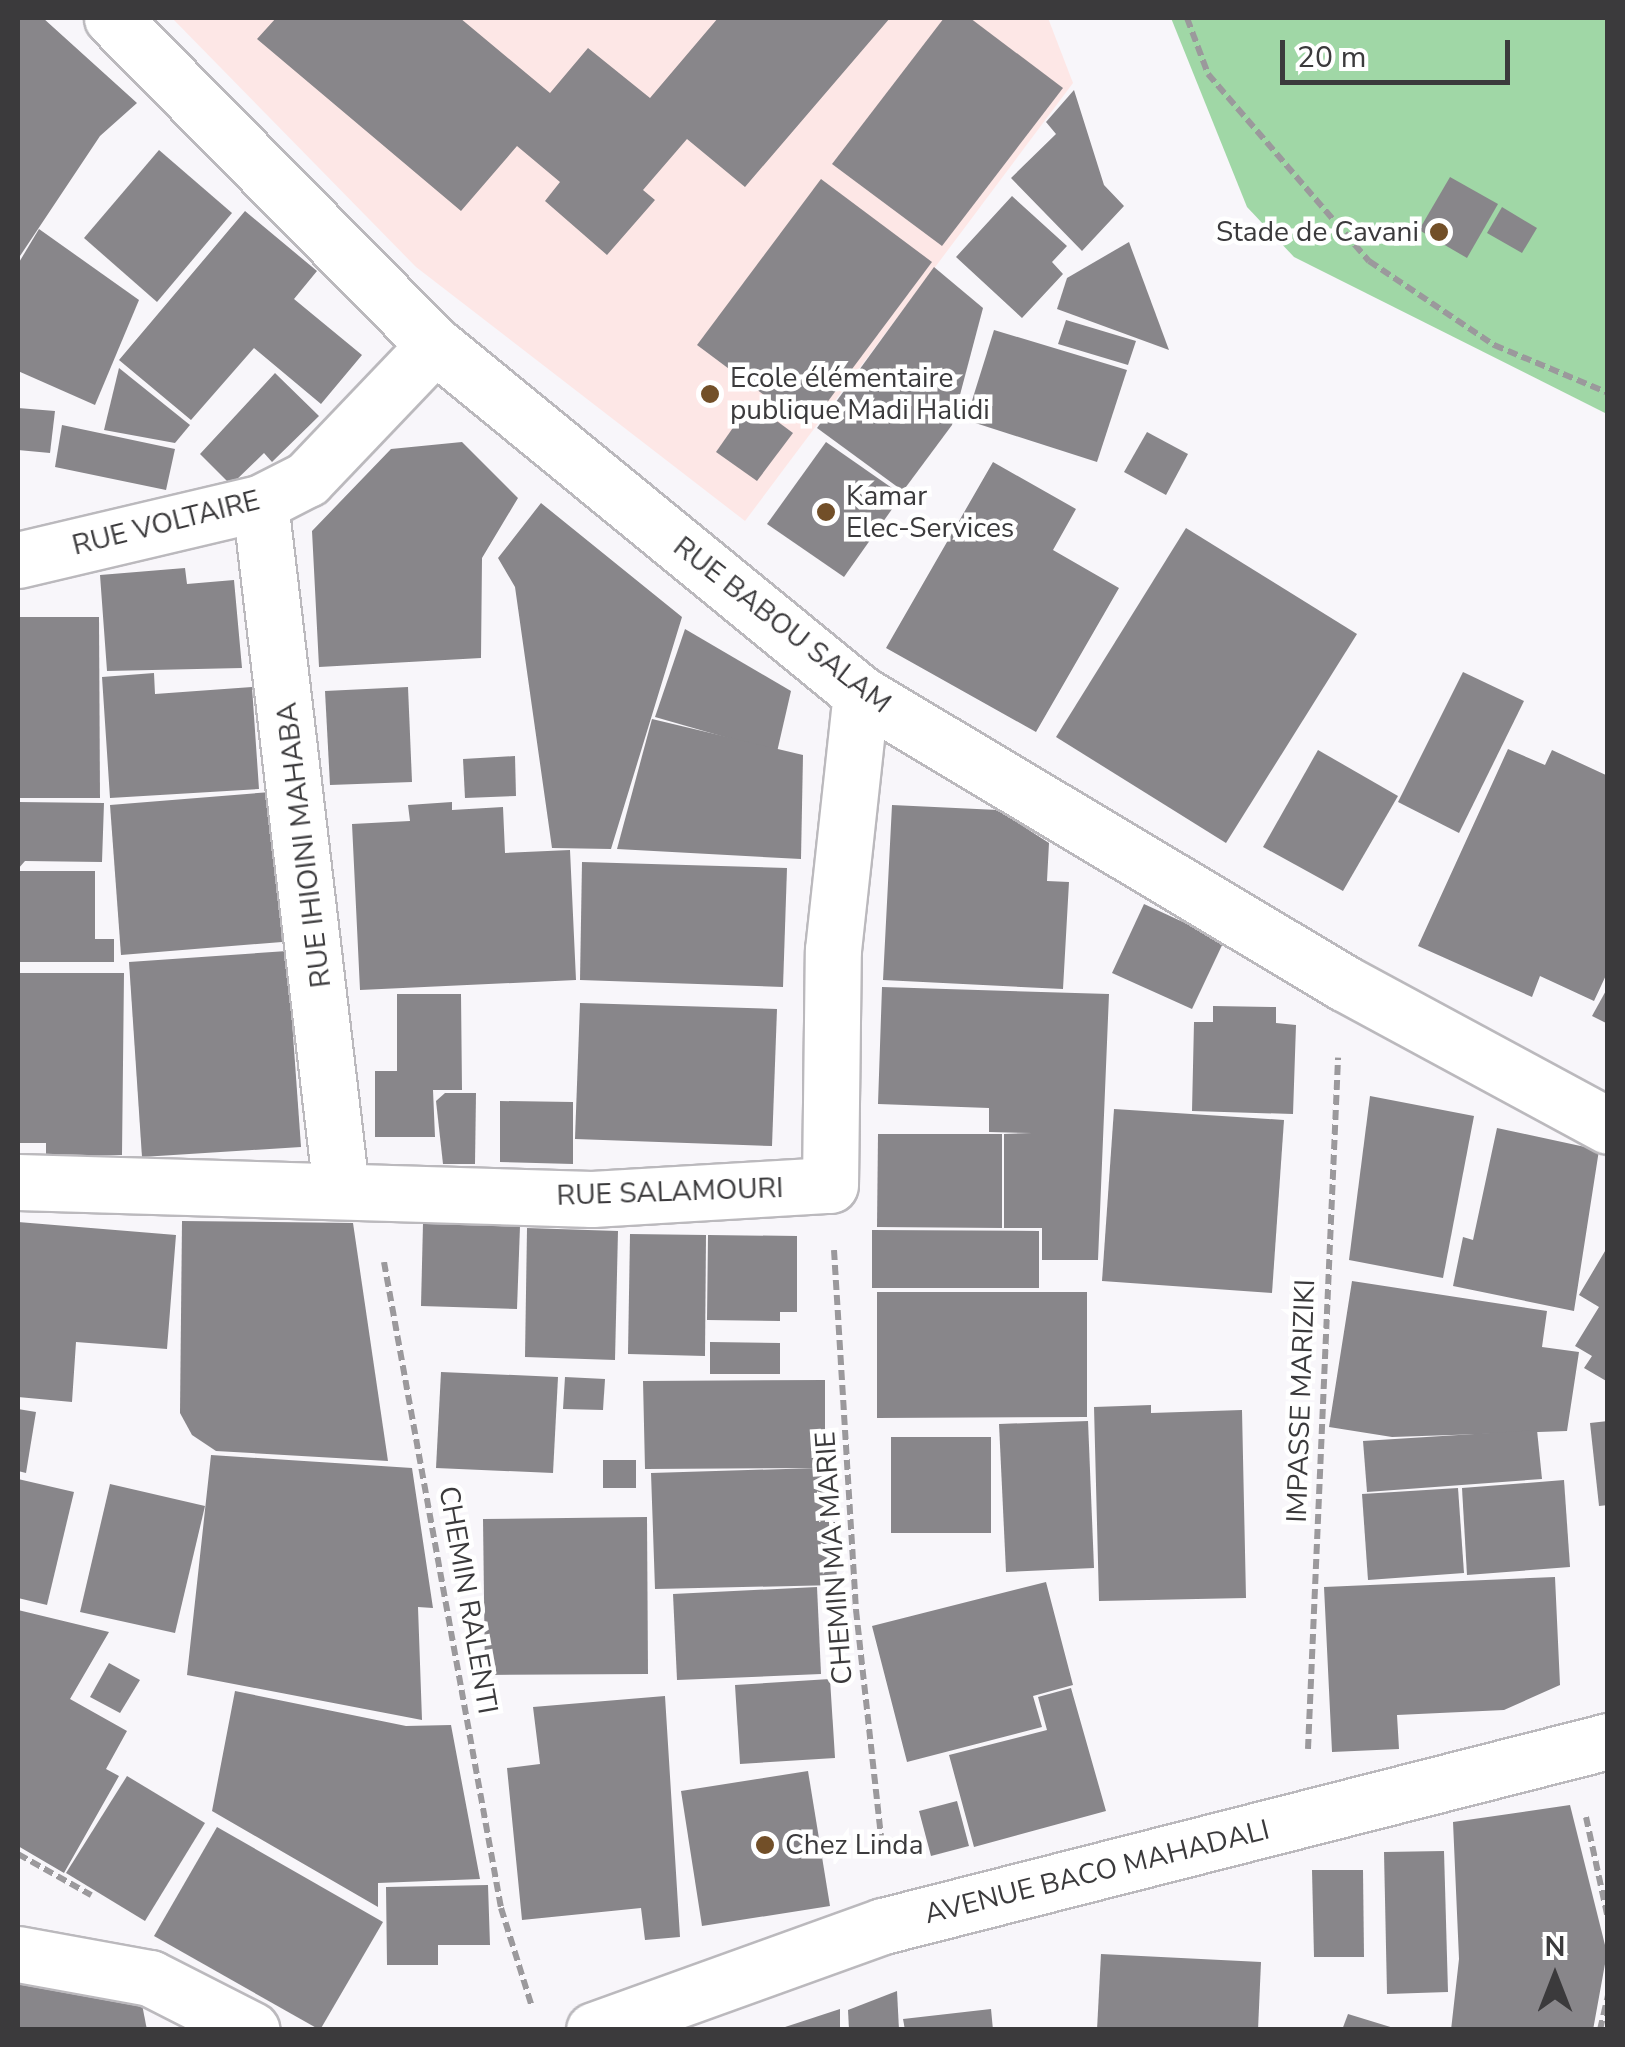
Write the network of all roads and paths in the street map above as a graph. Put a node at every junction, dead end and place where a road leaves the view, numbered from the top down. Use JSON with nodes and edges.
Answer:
{"nodes":[{"id":1,"x":112,"y":18,"type":"edge"},
{"id":2,"x":1187,"y":18,"type":"edge"},
{"id":3,"x":435,"y":345,"type":"junction"},
{"id":4,"x":1608,"y":393,"type":"edge"},
{"id":5,"x":260,"y":503,"type":"junction"},
{"id":6,"x":18,"y":560,"type":"edge"},
{"id":7,"x":861,"y":694,"type":"junction"},
{"id":8,"x":1344,"y":983,"type":"junction"},
{"id":9,"x":1608,"y":1126,"type":"edge"},
{"id":10,"x":18,"y":1182,"type":"edge"},
{"id":11,"x":830,"y":1185,"type":"junction"},
{"id":12,"x":341,"y":1189,"type":"junction"},
{"id":13,"x":1591,"y":1749,"type":"edge"},
{"id":14,"x":1310,"y":1820,"type":"junction"},
{"id":15,"x":1608,"y":1919,"type":"edge"},
{"id":16,"x":883,"y":1926,"type":"junction"},
{"id":17,"x":18,"y":1954,"type":"edge"},
{"id":18,"x":1608,"y":1995,"type":"edge"},
{"id":19,"x":534,"y":2012,"type":"dead end"},
{"id":20,"x":252,"y":2030,"type":"edge"},
{"id":21,"x":594,"y":2030,"type":"edge"},
{"id":22,"x":1600,"y":2030,"type":"edge"}],
"edges":[{"from":1,"to":3,"type":"street","name":"RUE BABOU SALAM"},
{"from":2,"to":4,"type":"path"},
{"from":3,"to":5,"type":"street","name":"RUE VOLTAIRE"},
{"from":3,"to":7,"type":"street","name":"RUE BABOU SALAM"},
{"from":5,"to":6,"type":"street","name":"RUE VOLTAIRE"},
{"from":5,"to":12,"type":"street","name":"RUE IHIOINI MAHABA"},
{"from":7,"to":8,"type":"street","name":"RUE BABOU SALAM"},
{"from":7,"to":11,"type":"street"},
{"from":8,"to":9,"type":"street","name":"RUE BABOU SALAM"},
{"from":8,"to":14,"type":"path","name":"IMPASSE MARIZIKI"},
{"from":10,"to":12,"type":"street","name":"RUE SALAMOURI"},
{"from":11,"to":12,"type":"street","name":"RUE SALAMOURI"},
{"from":11,"to":16,"type":"path","name":"CHEMIN MA MARIE"},
{"from":12,"to":19,"type":"path","name":"CHEMIN RALENTI"},
{"from":13,"to":14,"type":"street","name":"AVENUE BACO MAHADALI"},
{"from":13,"to":15,"type":"path"},
{"from":14,"to":16,"type":"street","name":"AVENUE BACO MAHADALI"},
{"from":16,"to":21,"type":"street","name":"AVENUE BACO MAHADALI"},
{"from":17,"to":20,"type":"street"},
{"from":18,"to":22,"type":"path"}]}
